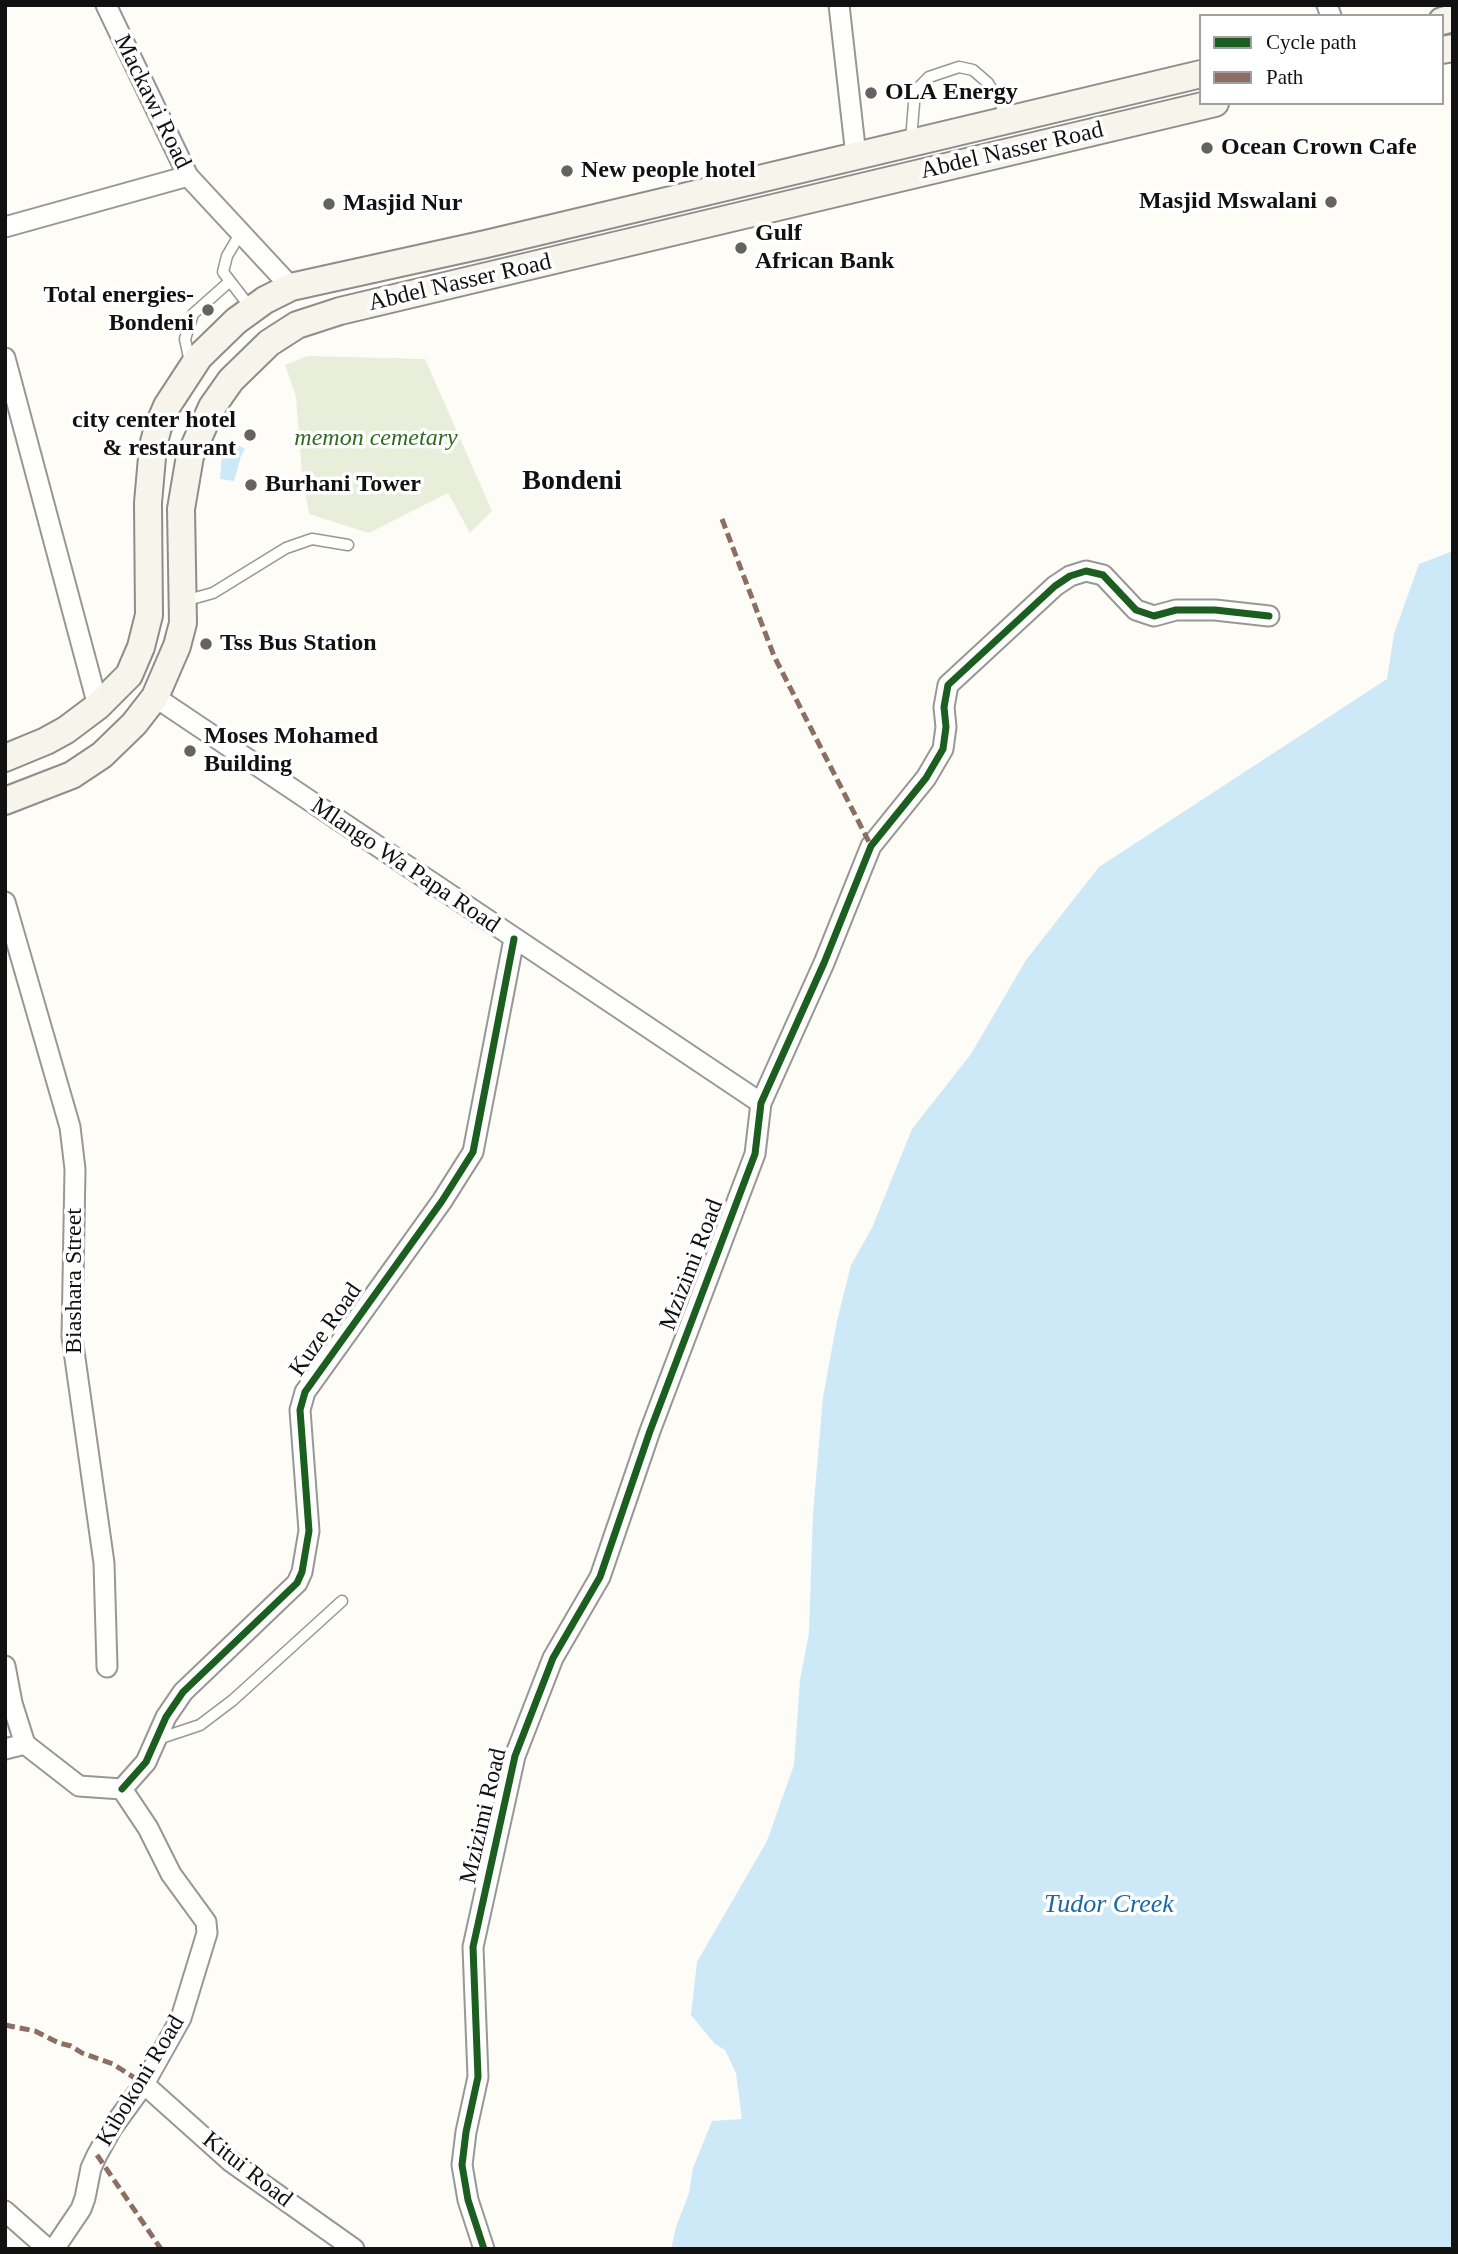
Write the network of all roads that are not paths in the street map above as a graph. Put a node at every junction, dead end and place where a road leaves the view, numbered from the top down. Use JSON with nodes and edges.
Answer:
{"nodes":[{"id":1,"x":106,"y":5,"type":"edge"},
{"id":2,"x":839,"y":5,"type":"edge"},
{"id":3,"x":1199,"y":74,"type":"edge"},
{"id":4,"x":1207,"y":105,"type":"edge"},
{"id":5,"x":1009,"y":120,"type":"junction"},
{"id":6,"x":968,"y":130,"type":"junction"},
{"id":7,"x":911,"y":144,"type":"junction"},
{"id":8,"x":856,"y":156,"type":"junction"},
{"id":9,"x":970,"y":161,"type":"junction"},
{"id":10,"x":188,"y":176,"type":"junction"},
{"id":11,"x":763,"y":179,"type":"junction"},
{"id":12,"x":770,"y":210,"type":"junction"},
{"id":13,"x":5,"y":227,"type":"edge"},
{"id":14,"x":240,"y":234,"type":"junction"},
{"id":15,"x":229,"y":282,"type":"junction"},
{"id":16,"x":291,"y":287,"type":"junction"},
{"id":17,"x":252,"y":309,"type":"junction"},
{"id":18,"x":5,"y":358,"type":"edge"},
{"id":19,"x":192,"y":368,"type":"junction"},
{"id":20,"x":348,"y":545,"type":"dead end"},
{"id":21,"x":184,"y":602,"type":"junction"},
{"id":22,"x":1269,"y":616,"type":"dead end"},
{"id":23,"x":155,"y":697,"type":"junction"},
{"id":24,"x":98,"y":706,"type":"junction"},
{"id":25,"x":5,"y":758,"type":"edge"},
{"id":26,"x":5,"y":801,"type":"edge"},
{"id":27,"x":5,"y":902,"type":"edge"},
{"id":28,"x":514,"y":939,"type":"junction"},
{"id":29,"x":761,"y":1103,"type":"junction"},
{"id":30,"x":342,"y":1601,"type":"dead end"},
{"id":31,"x":5,"y":1665,"type":"edge"},
{"id":32,"x":107,"y":1667,"type":"dead end"},
{"id":33,"x":157,"y":1739,"type":"junction"},
{"id":34,"x":25,"y":1744,"type":"junction"},
{"id":35,"x":5,"y":1749,"type":"edge"},
{"id":36,"x":122,"y":1789,"type":"junction"},
{"id":37,"x":144,"y":2084,"type":"junction"},
{"id":38,"x":5,"y":2211,"type":"edge"},
{"id":39,"x":48,"y":2249,"type":"edge"},
{"id":40,"x":54,"y":2249,"type":"edge"},
{"id":41,"x":354,"y":2249,"type":"edge"},
{"id":42,"x":485,"y":2249,"type":"edge"}],
"edges":[{"from":1,"to":10,"type":"street","name":"Mackawi Road"},
{"from":2,"to":8,"type":"street"},
{"from":3,"to":5,"type":"main road","name":"Abdel Nasser Road"},
{"from":4,"to":9,"type":"main road","name":"Abdel Nasser Road"},
{"from":5,"to":6,"type":"main road","name":"Abdel Nasser Road"},
{"from":5,"to":7,"type":"lane"},
{"from":6,"to":7,"type":"main road","name":"Abdel Nasser Road"},
{"from":6,"to":9,"type":"main road"},
{"from":7,"to":8,"type":"main road","name":"Abdel Nasser Road"},
{"from":8,"to":11,"type":"main road","name":"Abdel Nasser Road"},
{"from":9,"to":12,"type":"main road","name":"Abdel Nasser Road"},
{"from":10,"to":13,"type":"street"},
{"from":10,"to":14,"type":"street","name":"Mackawi Road"},
{"from":11,"to":12,"type":"main road"},
{"from":11,"to":16,"type":"main road","name":"Abdel Nasser Road"},
{"from":12,"to":21,"type":"main road","name":"Abdel Nasser Road"},
{"from":14,"to":15,"type":"lane"},
{"from":14,"to":16,"type":"street","name":"Mackawi Road"},
{"from":15,"to":17,"type":"lane"},
{"from":15,"to":19,"type":"lane"},
{"from":16,"to":17,"type":"main road","name":"Abdel Nasser Road"},
{"from":17,"to":19,"type":"main road","name":"Abdel Nasser Road"},
{"from":18,"to":24,"type":"street"},
{"from":19,"to":24,"type":"main road","name":"Abdel Nasser Road"},
{"from":20,"to":21,"type":"lane"},
{"from":21,"to":23,"type":"main road","name":"Abdel Nasser Road"},
{"from":22,"to":29,"type":"street","name":"Mzizimi Road"},
{"from":23,"to":26,"type":"main road","name":"Abdel Nasser Road"},
{"from":23,"to":28,"type":"street","name":"Mlango Wa Papa Road"},
{"from":24,"to":25,"type":"main road","name":"Abdel Nasser Road"},
{"from":27,"to":32,"type":"street","name":"Biashara Street"},
{"from":28,"to":29,"type":"street","name":"Mlango Wa Papa Road"},
{"from":28,"to":33,"type":"street","name":"Kuze Road"},
{"from":29,"to":42,"type":"street","name":"Mzizimi Road"},
{"from":30,"to":33,"type":"lane"},
{"from":31,"to":34,"type":"street"},
{"from":33,"to":36,"type":"street","name":"Kuze Road"},
{"from":34,"to":35,"type":"street"},
{"from":34,"to":36,"type":"street"},
{"from":36,"to":37,"type":"street","name":"Kibokoni Road"},
{"from":37,"to":40,"type":"street","name":"Kibokoni Road"},
{"from":37,"to":41,"type":"street","name":"Kitui Road"},
{"from":38,"to":39,"type":"street"}]}
